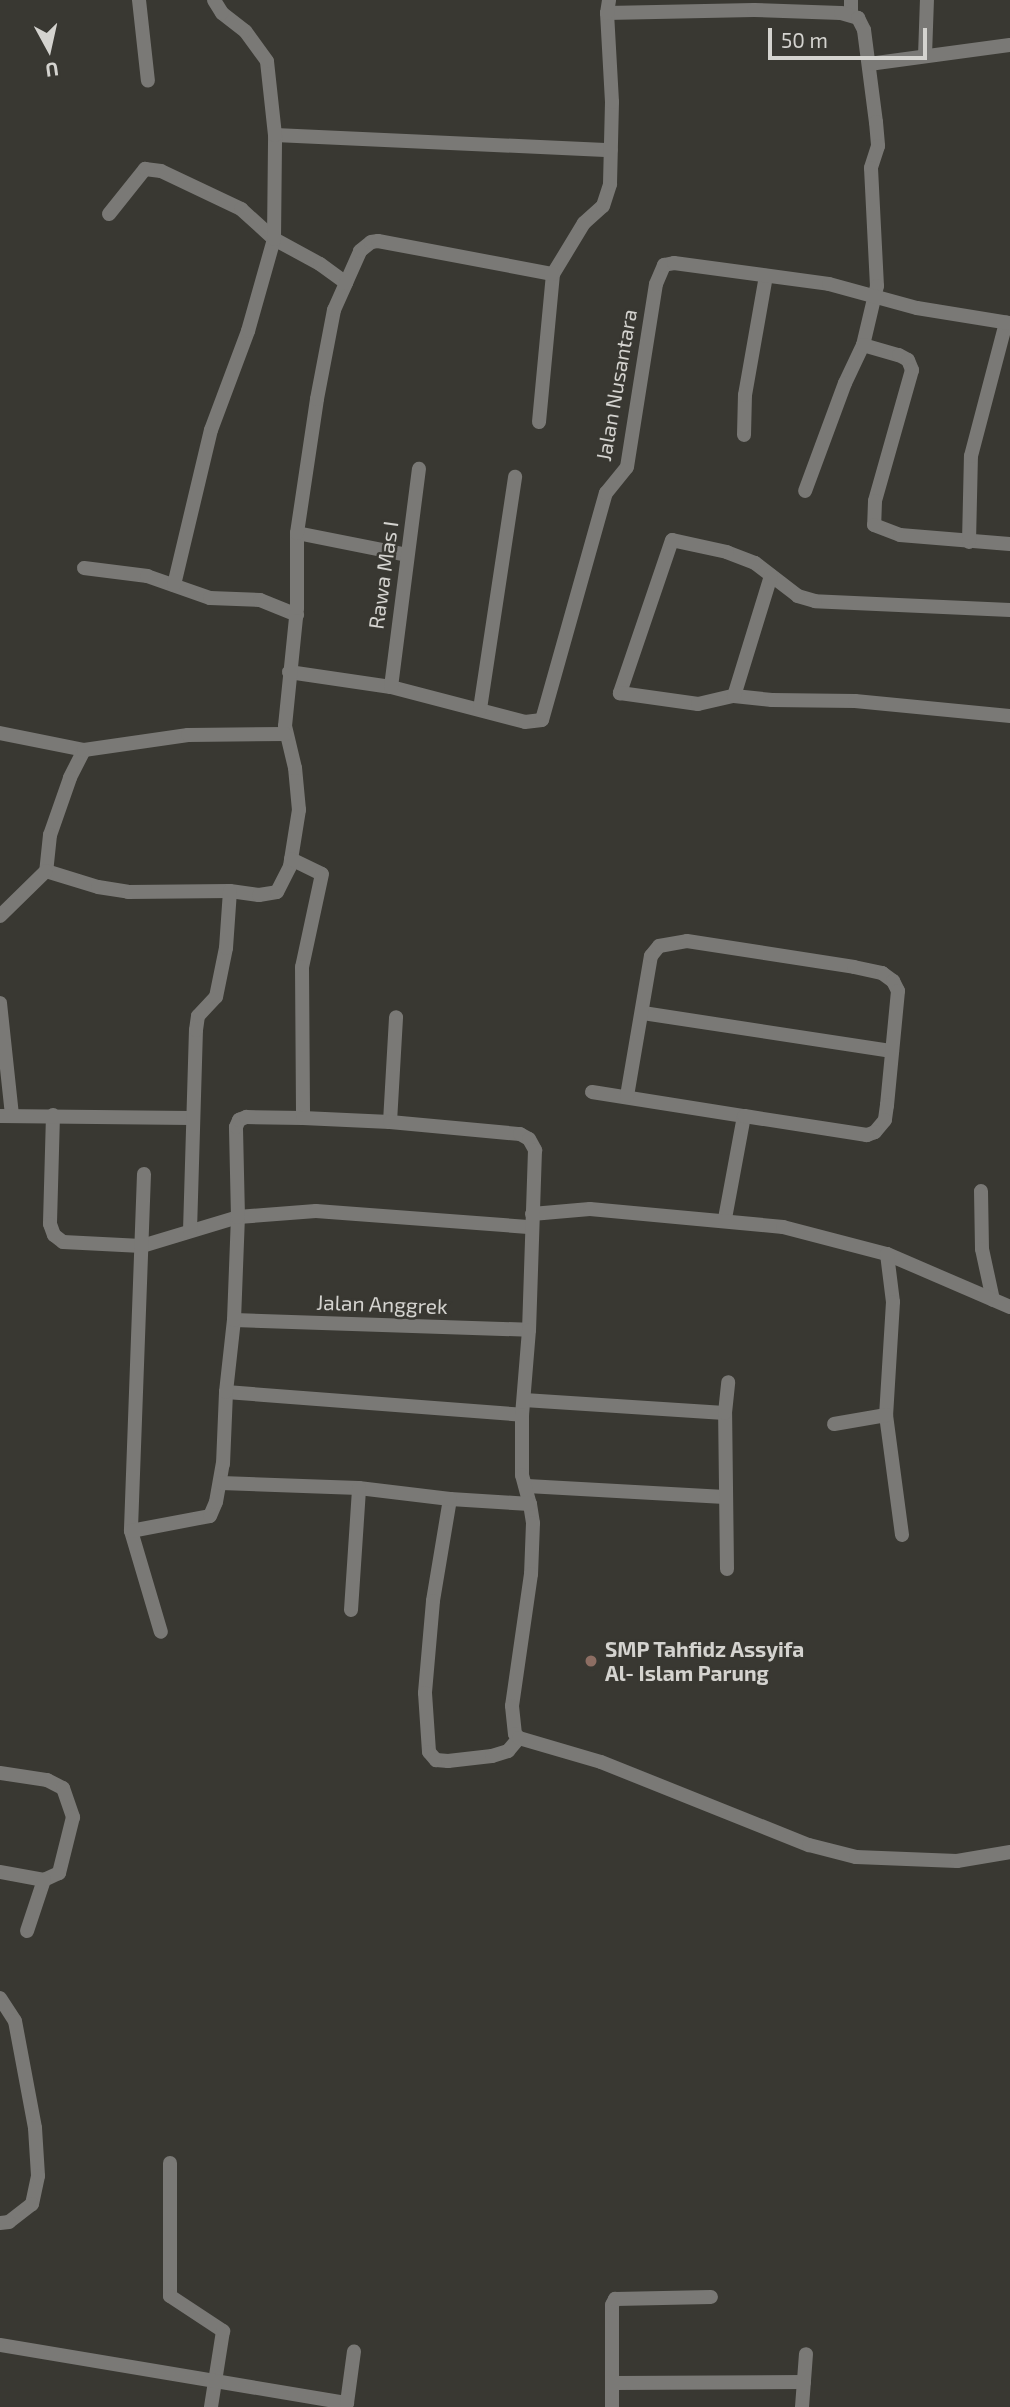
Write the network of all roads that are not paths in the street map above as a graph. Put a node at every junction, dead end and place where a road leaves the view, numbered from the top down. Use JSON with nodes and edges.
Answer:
{"nodes":[{"id":1,"x":139,"y":0,"type":"edge"},
{"id":2,"x":214,"y":0,"type":"edge"},
{"id":3,"x":927,"y":0,"type":"edge"},
{"id":4,"x":608,"y":6,"type":"edge"},
{"id":5,"x":851,"y":7,"type":"edge"},
{"id":6,"x":1010,"y":46,"type":"edge"},
{"id":7,"x":925,"y":56,"type":"junction"},
{"id":8,"x":869,"y":64,"type":"junction"},
{"id":9,"x":148,"y":81,"type":"dead end"},
{"id":10,"x":275,"y":135,"type":"junction"},
{"id":11,"x":611,"y":150,"type":"junction"},
{"id":12,"x":109,"y":214,"type":"dead end"},
{"id":13,"x":274,"y":239,"type":"junction"},
{"id":14,"x":553,"y":274,"type":"junction"},
{"id":15,"x":766,"y":276,"type":"junction"},
{"id":16,"x":346,"y":283,"type":"junction"},
{"id":17,"x":876,"y":297,"type":"junction"},
{"id":18,"x":1008,"y":323,"type":"edge"},
{"id":19,"x":863,"y":345,"type":"junction"},
{"id":20,"x":540,"y":422,"type":"dead end"},
{"id":21,"x":744,"y":435,"type":"dead end"},
{"id":22,"x":419,"y":469,"type":"dead end"},
{"id":23,"x":515,"y":477,"type":"dead end"},
{"id":24,"x":805,"y":491,"type":"dead end"},
{"id":25,"x":297,"y":533,"type":"junction"},
{"id":26,"x":970,"y":542,"type":"junction"},
{"id":27,"x":1010,"y":544,"type":"edge"},
{"id":28,"x":407,"y":555,"type":"junction"},
{"id":29,"x":84,"y":568,"type":"dead end"},
{"id":30,"x":771,"y":576,"type":"junction"},
{"id":31,"x":174,"y":585,"type":"junction"},
{"id":32,"x":1010,"y":610,"type":"edge"},
{"id":33,"x":297,"y":615,"type":"junction"},
{"id":34,"x":289,"y":672,"type":"junction"},
{"id":35,"x":391,"y":687,"type":"junction"},
{"id":36,"x":734,"y":696,"type":"junction"},
{"id":37,"x":480,"y":709,"type":"junction"},
{"id":38,"x":1010,"y":716,"type":"edge"},
{"id":39,"x":0,"y":733,"type":"edge"},
{"id":40,"x":285,"y":734,"type":"junction"},
{"id":41,"x":84,"y":750,"type":"junction"},
{"id":42,"x":291,"y":859,"type":"junction"},
{"id":43,"x":46,"y":871,"type":"junction"},
{"id":44,"x":230,"y":891,"type":"junction"},
{"id":45,"x":0,"y":916,"type":"edge"},
{"id":46,"x":0,"y":1003,"type":"edge"},
{"id":47,"x":643,"y":1013,"type":"junction"},
{"id":48,"x":396,"y":1017,"type":"dead end"},
{"id":49,"x":892,"y":1051,"type":"junction"},
{"id":50,"x":592,"y":1092,"type":"dead end"},
{"id":51,"x":627,"y":1096,"type":"junction"},
{"id":52,"x":6,"y":1115,"type":"edge"},
{"id":53,"x":53,"y":1115,"type":"junction"},
{"id":54,"x":744,"y":1116,"type":"junction"},
{"id":55,"x":191,"y":1118,"type":"junction"},
{"id":56,"x":303,"y":1118,"type":"junction"},
{"id":57,"x":390,"y":1122,"type":"junction"},
{"id":58,"x":144,"y":1174,"type":"dead end"},
{"id":59,"x":981,"y":1191,"type":"dead end"},
{"id":60,"x":238,"y":1217,"type":"junction"},
{"id":61,"x":725,"y":1219,"type":"junction"},
{"id":62,"x":532,"y":1221,"type":"junction"},
{"id":63,"x":190,"y":1231,"type":"junction"},
{"id":64,"x":142,"y":1246,"type":"junction"},
{"id":65,"x":887,"y":1254,"type":"junction"},
{"id":66,"x":993,"y":1300,"type":"junction"},
{"id":67,"x":1010,"y":1307,"type":"edge"},
{"id":68,"x":234,"y":1320,"type":"junction"},
{"id":69,"x":528,"y":1330,"type":"junction"},
{"id":70,"x":728,"y":1382,"type":"dead end"},
{"id":71,"x":226,"y":1392,"type":"junction"},
{"id":72,"x":523,"y":1407,"type":"junction"},
{"id":73,"x":726,"y":1413,"type":"junction"},
{"id":74,"x":886,"y":1415,"type":"junction"},
{"id":75,"x":834,"y":1424,"type":"dead end"},
{"id":76,"x":221,"y":1483,"type":"junction"},
{"id":77,"x":527,"y":1486,"type":"junction"},
{"id":78,"x":359,"y":1488,"type":"junction"},
{"id":79,"x":725,"y":1497,"type":"junction"},
{"id":80,"x":450,"y":1499,"type":"junction"},
{"id":81,"x":530,"y":1504,"type":"junction"},
{"id":82,"x":131,"y":1531,"type":"junction"},
{"id":83,"x":902,"y":1535,"type":"dead end"},
{"id":84,"x":727,"y":1569,"type":"dead end"},
{"id":85,"x":351,"y":1610,"type":"dead end"},
{"id":86,"x":161,"y":1632,"type":"dead end"},
{"id":87,"x":520,"y":1738,"type":"junction"},
{"id":88,"x":0,"y":1773,"type":"edge"},
{"id":89,"x":1010,"y":1852,"type":"edge"},
{"id":90,"x":0,"y":1872,"type":"edge"},
{"id":91,"x":44,"y":1880,"type":"junction"},
{"id":92,"x":27,"y":1931,"type":"dead end"},
{"id":93,"x":0,"y":1998,"type":"edge"},
{"id":94,"x":170,"y":2163,"type":"dead end"},
{"id":95,"x":0,"y":2223,"type":"edge"},
{"id":96,"x":711,"y":2297,"type":"dead end"},
{"id":97,"x":0,"y":2345,"type":"edge"},
{"id":98,"x":354,"y":2351,"type":"dead end"},
{"id":99,"x":806,"y":2354,"type":"dead end"},
{"id":100,"x":804,"y":2382,"type":"junction"},
{"id":101,"x":215,"y":2383,"type":"junction"},
{"id":102,"x":613,"y":2383,"type":"junction"},
{"id":103,"x":211,"y":2407,"type":"edge"},
{"id":104,"x":612,"y":2407,"type":"edge"},
{"id":105,"x":802,"y":2407,"type":"edge"}],
"edges":[{"from":1,"to":9,"type":"street"},
{"from":2,"to":10,"type":"street"},
{"from":3,"to":7,"type":"street"},
{"from":4,"to":5,"type":"street"},
{"from":4,"to":11,"type":"street"},
{"from":5,"to":8,"type":"street"},
{"from":6,"to":7,"type":"street"},
{"from":7,"to":8,"type":"street"},
{"from":8,"to":17,"type":"street"},
{"from":10,"to":11,"type":"street"},
{"from":10,"to":13,"type":"street"},
{"from":11,"to":14,"type":"street"},
{"from":12,"to":13,"type":"street"},
{"from":13,"to":16,"type":"street"},
{"from":13,"to":31,"type":"street"},
{"from":14,"to":16,"type":"street"},
{"from":14,"to":20,"type":"street"},
{"from":15,"to":17,"type":"street","name":"Jalan Nusantara"},
{"from":15,"to":21,"type":"street"},
{"from":15,"to":37,"type":"street","name":"Jalan Nusantara"},
{"from":16,"to":25,"type":"street"},
{"from":17,"to":18,"type":"street","name":"Jalan Nusantara"},
{"from":17,"to":19,"type":"street"},
{"from":18,"to":26,"type":"street"},
{"from":19,"to":24,"type":"street"},
{"from":19,"to":26,"type":"street"},
{"from":22,"to":28,"type":"street","name":"Rawa Mas I"},
{"from":23,"to":37,"type":"street"},
{"from":25,"to":28,"type":"street"},
{"from":25,"to":33,"type":"street"},
{"from":26,"to":27,"type":"street"},
{"from":28,"to":35,"type":"street","name":"Rawa Mas I"},
{"from":29,"to":31,"type":"street"},
{"from":30,"to":32,"type":"street"},
{"from":30,"to":36,"type":"street"},
{"from":30,"to":36,"type":"street"},
{"from":31,"to":33,"type":"street"},
{"from":33,"to":34,"type":"street"},
{"from":34,"to":35,"type":"street","name":"Jalan Nusantara"},
{"from":34,"to":40,"type":"street"},
{"from":35,"to":37,"type":"street","name":"Jalan Nusantara"},
{"from":36,"to":38,"type":"street"},
{"from":39,"to":41,"type":"street"},
{"from":40,"to":41,"type":"street"},
{"from":40,"to":42,"type":"street"},
{"from":41,"to":43,"type":"street"},
{"from":42,"to":44,"type":"street"},
{"from":42,"to":56,"type":"street"},
{"from":43,"to":44,"type":"street"},
{"from":43,"to":45,"type":"street"},
{"from":44,"to":55,"type":"street"},
{"from":46,"to":52,"type":"street"},
{"from":47,"to":49,"type":"street"},
{"from":47,"to":49,"type":"street"},
{"from":47,"to":51,"type":"street"},
{"from":48,"to":57,"type":"street"},
{"from":49,"to":54,"type":"street"},
{"from":50,"to":51,"type":"street"},
{"from":51,"to":54,"type":"street"},
{"from":52,"to":53,"type":"street"},
{"from":53,"to":55,"type":"street"},
{"from":53,"to":64,"type":"street"},
{"from":54,"to":61,"type":"street"},
{"from":55,"to":63,"type":"street"},
{"from":56,"to":57,"type":"street"},
{"from":56,"to":60,"type":"street"},
{"from":57,"to":62,"type":"street"},
{"from":58,"to":64,"type":"street"},
{"from":59,"to":66,"type":"street"},
{"from":60,"to":62,"type":"street"},
{"from":60,"to":63,"type":"street"},
{"from":60,"to":68,"type":"street"},
{"from":61,"to":62,"type":"street"},
{"from":61,"to":65,"type":"street"},
{"from":62,"to":69,"type":"street"},
{"from":63,"to":64,"type":"street"},
{"from":64,"to":82,"type":"street"},
{"from":65,"to":66,"type":"street"},
{"from":65,"to":74,"type":"street"},
{"from":66,"to":67,"type":"street"},
{"from":68,"to":69,"type":"street","name":"Jalan Anggrek"},
{"from":68,"to":71,"type":"street"},
{"from":69,"to":72,"type":"street"},
{"from":70,"to":73,"type":"street"},
{"from":71,"to":72,"type":"street"},
{"from":71,"to":76,"type":"street"},
{"from":72,"to":73,"type":"street"},
{"from":72,"to":77,"type":"street"},
{"from":73,"to":79,"type":"street"},
{"from":74,"to":75,"type":"street"},
{"from":74,"to":83,"type":"street"},
{"from":76,"to":78,"type":"street"},
{"from":76,"to":82,"type":"street"},
{"from":77,"to":79,"type":"street"},
{"from":77,"to":81,"type":"street"},
{"from":78,"to":80,"type":"street"},
{"from":78,"to":85,"type":"street"},
{"from":79,"to":84,"type":"street"},
{"from":80,"to":81,"type":"street"},
{"from":80,"to":87,"type":"street"},
{"from":81,"to":87,"type":"street"},
{"from":82,"to":86,"type":"street"},
{"from":87,"to":89,"type":"street"},
{"from":88,"to":91,"type":"street"},
{"from":90,"to":91,"type":"street"},
{"from":91,"to":92,"type":"street"},
{"from":93,"to":95,"type":"street"},
{"from":94,"to":101,"type":"street"},
{"from":96,"to":102,"type":"street"},
{"from":97,"to":101,"type":"street"},
{"from":98,"to":101,"type":"street"},
{"from":99,"to":100,"type":"street"},
{"from":100,"to":102,"type":"street"},
{"from":100,"to":105,"type":"street"},
{"from":101,"to":103,"type":"street"},
{"from":102,"to":104,"type":"street"}]}
